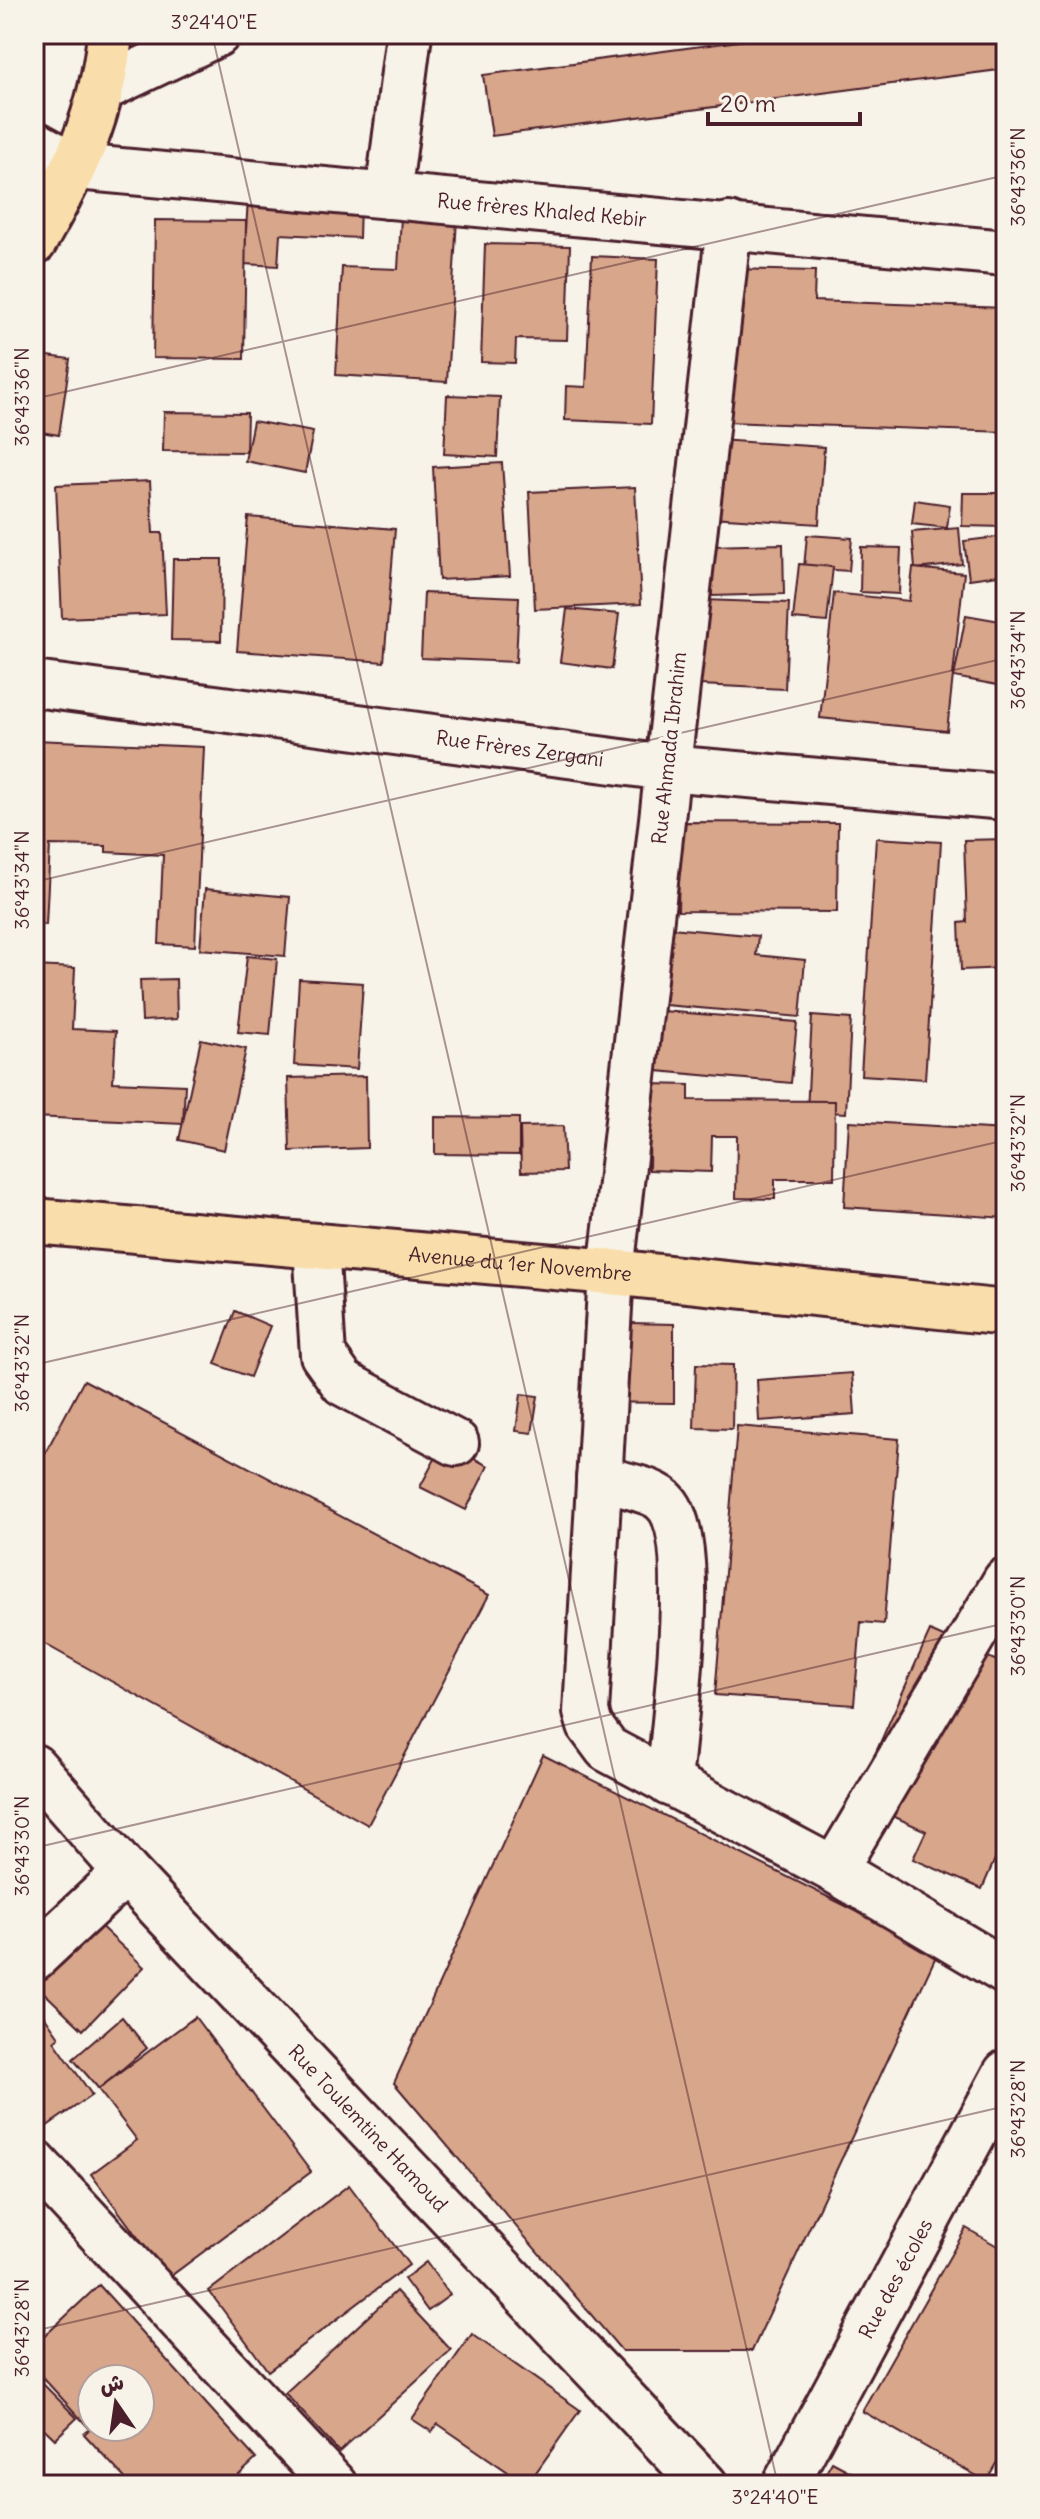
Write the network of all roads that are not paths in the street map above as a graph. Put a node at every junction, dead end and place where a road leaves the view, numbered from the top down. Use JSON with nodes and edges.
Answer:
{"nodes":[{"id":1,"x":110,"y":34,"type":"edge"},
{"id":2,"x":217,"y":34,"type":"edge"},
{"id":3,"x":409,"y":34,"type":"edge"},
{"id":4,"x":102,"y":89,"type":"junction"},
{"id":5,"x":34,"y":143,"type":"edge"},
{"id":6,"x":77,"y":167,"type":"junction"},
{"id":7,"x":388,"y":196,"type":"junction"},
{"id":8,"x":729,"y":225,"type":"junction"},
{"id":9,"x":34,"y":242,"type":"edge"},
{"id":10,"x":1006,"y":253,"type":"edge"},
{"id":11,"x":34,"y":684,"type":"edge"},
{"id":12,"x":666,"y":768,"type":"junction"},
{"id":13,"x":1006,"y":797,"type":"edge"},
{"id":14,"x":34,"y":1221,"type":"edge"},
{"id":15,"x":316,"y":1246,"type":"junction"},
{"id":16,"x":611,"y":1272,"type":"junction"},
{"id":17,"x":1006,"y":1313,"type":"edge"},
{"id":18,"x":456,"y":1443,"type":"dead end"},
{"id":19,"x":599,"y":1478,"type":"junction"},
{"id":20,"x":1006,"y":1580,"type":"edge"},
{"id":21,"x":34,"y":1767,"type":"edge"},
{"id":22,"x":669,"y":1783,"type":"junction"},
{"id":23,"x":834,"y":1870,"type":"junction"},
{"id":24,"x":126,"y":1872,"type":"junction"},
{"id":25,"x":34,"y":1958,"type":"edge"},
{"id":26,"x":1006,"y":1972,"type":"edge"},
{"id":27,"x":1006,"y":2073,"type":"edge"},
{"id":28,"x":34,"y":2162,"type":"edge"},
{"id":29,"x":334,"y":2485,"type":"edge"},
{"id":30,"x":705,"y":2485,"type":"edge"},
{"id":31,"x":785,"y":2485,"type":"edge"}],
"edges":[{"from":1,"to":4,"type":"main road"},
{"from":2,"to":4,"type":"street"},
{"from":3,"to":7,"type":"street"},
{"from":4,"to":6,"type":"main road"},
{"from":5,"to":6,"type":"street"},
{"from":6,"to":7,"type":"street","name":"Rue frères Khaled Kebir"},
{"from":6,"to":9,"type":"main road"},
{"from":7,"to":8,"type":"street","name":"Rue frères Khaled Kebir"},
{"from":8,"to":10,"type":"street","name":"Rue frères Khaled Kebir"},
{"from":8,"to":12,"type":"street","name":"Rue Ahmada Ibrahim"},
{"from":11,"to":12,"type":"street","name":"Rue Frères Zergani"},
{"from":12,"to":13,"type":"street","name":"Rue Frères Zergani"},
{"from":12,"to":16,"type":"street","name":"Rue Ahmada Ibrahim"},
{"from":14,"to":15,"type":"main road","name":"Avenue du 1er Novembre"},
{"from":15,"to":16,"type":"main road","name":"Avenue du 1er Novembre"},
{"from":15,"to":18,"type":"street"},
{"from":16,"to":17,"type":"main road","name":"Avenue du 1er Novembre"},
{"from":16,"to":19,"type":"street","name":"Rue Ahmada Ibrahim"},
{"from":19,"to":22,"type":"street","name":"Rue Ahmada Ibrahim"},
{"from":19,"to":22,"type":"street"},
{"from":20,"to":23,"type":"street"},
{"from":21,"to":24,"type":"street","name":"Rue Toulemtine Hamoud"},
{"from":22,"to":23,"type":"street","name":"Rue Ahmada Ibrahim"},
{"from":23,"to":26,"type":"street","name":"Rue Ahmada Ibrahim"},
{"from":24,"to":25,"type":"street"},
{"from":24,"to":30,"type":"street","name":"Rue Toulemtine Hamoud"},
{"from":27,"to":31,"type":"street","name":"Rue des écoles"},
{"from":28,"to":29,"type":"street"}]}
